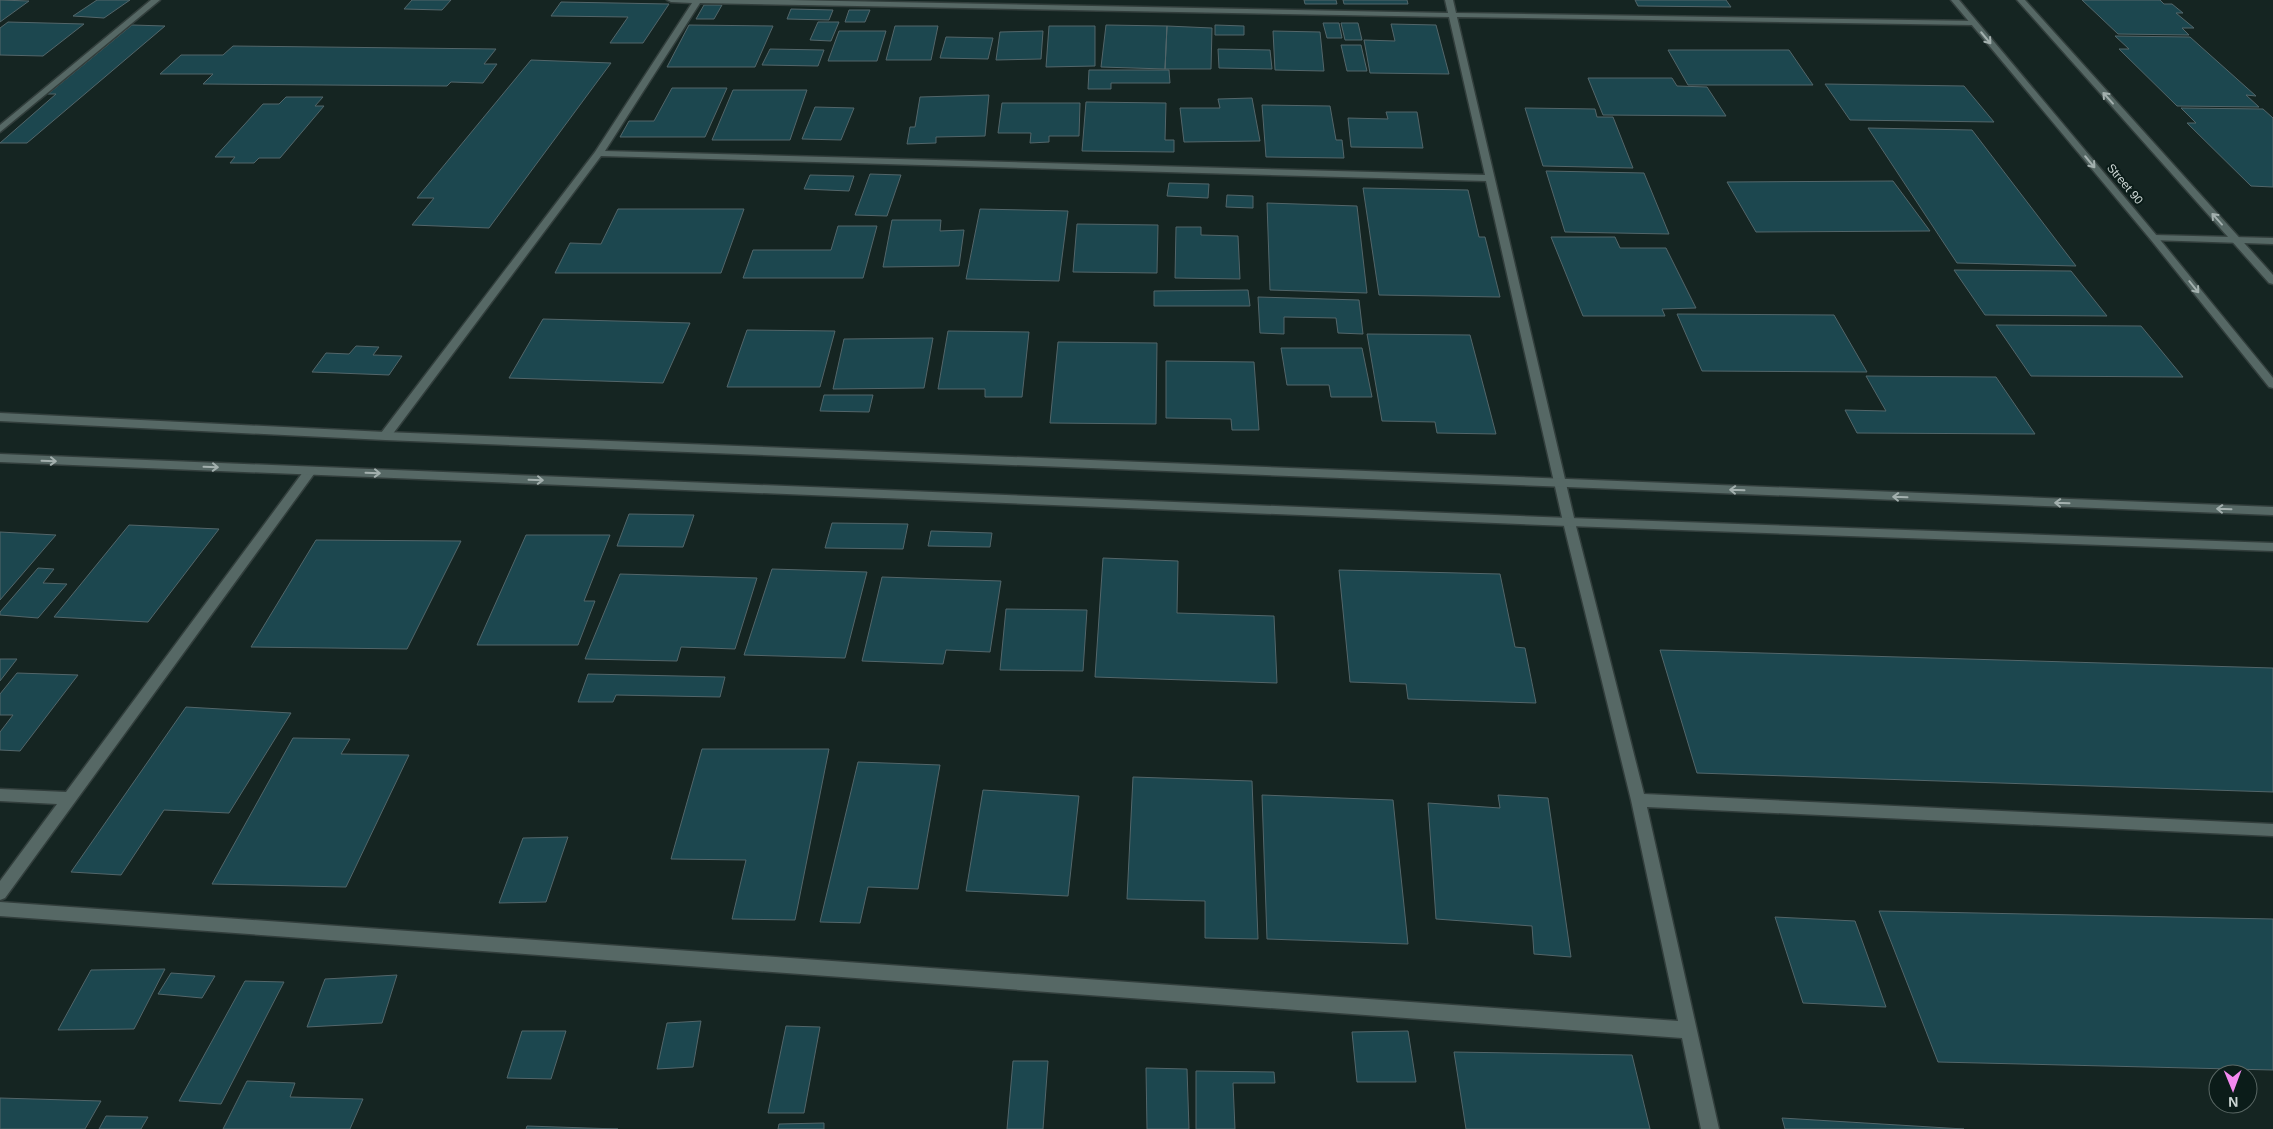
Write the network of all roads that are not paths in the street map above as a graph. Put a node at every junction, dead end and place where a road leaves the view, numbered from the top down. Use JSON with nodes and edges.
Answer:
{"nodes":[{"id":1,"x":156,"y":0,"type":"edge"},
{"id":2,"x":671,"y":0,"type":"edge"},
{"id":3,"x":1449,"y":0,"type":"edge"},
{"id":4,"x":1954,"y":0,"type":"edge"},
{"id":5,"x":2020,"y":0,"type":"edge"},
{"id":6,"x":697,"y":1,"type":"edge"},
{"id":7,"x":1453,"y":15,"type":"junction"},
{"id":8,"x":1973,"y":22,"type":"junction"},
{"id":9,"x":0,"y":129,"type":"edge"},
{"id":10,"x":600,"y":153,"type":"junction"},
{"id":11,"x":1491,"y":178,"type":"junction"},
{"id":12,"x":2154,"y":238,"type":"junction"},
{"id":13,"x":2235,"y":240,"type":"junction"},
{"id":14,"x":2273,"y":240,"type":"edge"},
{"id":15,"x":2273,"y":281,"type":"edge"},
{"id":16,"x":2273,"y":385,"type":"edge"},
{"id":17,"x":0,"y":417,"type":"edge"},
{"id":18,"x":386,"y":436,"type":"junction"},
{"id":19,"x":0,"y":458,"type":"edge"},
{"id":20,"x":310,"y":471,"type":"junction"},
{"id":21,"x":1561,"y":484,"type":"junction"},
{"id":22,"x":2273,"y":511,"type":"edge"},
{"id":23,"x":1570,"y":522,"type":"junction"},
{"id":24,"x":2273,"y":547,"type":"edge"},
{"id":25,"x":0,"y":795,"type":"edge"},
{"id":26,"x":69,"y":798,"type":"junction"},
{"id":27,"x":1638,"y":800,"type":"junction"},
{"id":28,"x":2273,"y":830,"type":"edge"},
{"id":29,"x":0,"y":893,"type":"edge"},
{"id":30,"x":0,"y":909,"type":"edge"},
{"id":31,"x":1687,"y":1030,"type":"junction"},
{"id":32,"x":1710,"y":1129,"type":"edge"}],
"edges":[{"from":1,"to":9,"type":"street"},
{"from":2,"to":6,"type":"street"},
{"from":3,"to":7,"type":"street"},
{"from":4,"to":8,"type":"street","name":"Street 90"},
{"from":13,"to":5,"type":"street","one_way":true},
{"from":6,"to":7,"type":"street"},
{"from":6,"to":10,"type":"street"},
{"from":7,"to":8,"type":"street"},
{"from":7,"to":11,"type":"street"},
{"from":8,"to":12,"type":"street","name":"Street 90","one_way":true},
{"from":10,"to":11,"type":"street"},
{"from":10,"to":18,"type":"street"},
{"from":11,"to":21,"type":"street"},
{"from":12,"to":13,"type":"street"},
{"from":12,"to":16,"type":"street","name":"Street 90","one_way":true},
{"from":13,"to":14,"type":"street"},
{"from":13,"to":15,"type":"street"},
{"from":17,"to":18,"type":"street"},
{"from":18,"to":21,"type":"street"},
{"from":19,"to":20,"type":"street","one_way":true},
{"from":20,"to":23,"type":"street","one_way":true},
{"from":20,"to":26,"type":"street"},
{"from":22,"to":21,"type":"street","one_way":true},
{"from":21,"to":23,"type":"street"},
{"from":23,"to":24,"type":"street"},
{"from":23,"to":27,"type":"street"},
{"from":25,"to":26,"type":"street"},
{"from":26,"to":29,"type":"street"},
{"from":27,"to":28,"type":"street"},
{"from":27,"to":31,"type":"street"},
{"from":30,"to":31,"type":"street"},
{"from":31,"to":32,"type":"street"}]}
